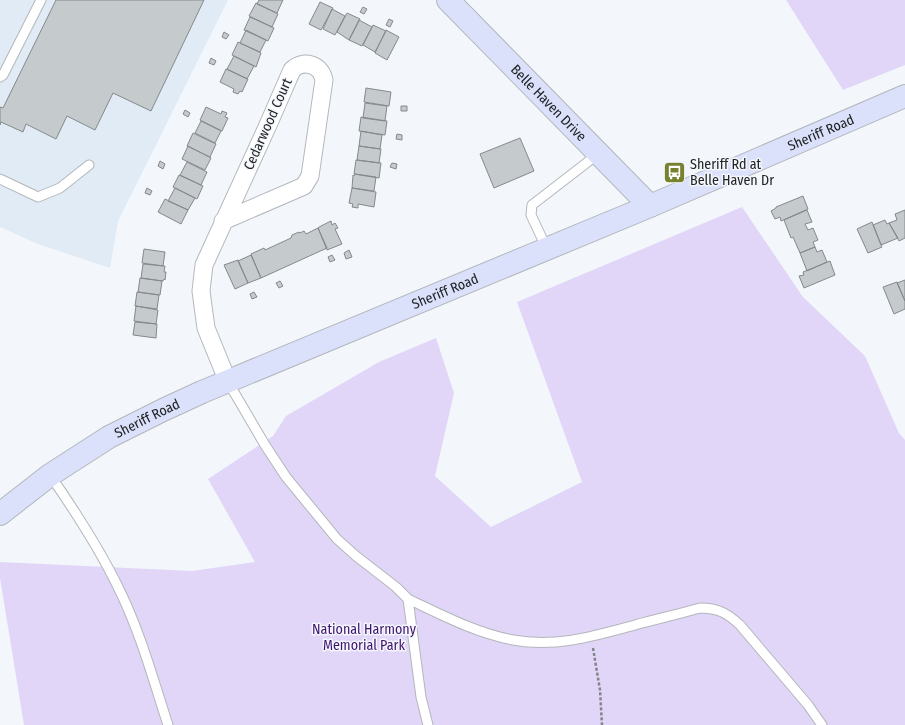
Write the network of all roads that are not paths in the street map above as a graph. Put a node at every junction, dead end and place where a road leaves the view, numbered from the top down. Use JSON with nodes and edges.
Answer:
{"nodes":[{"id":1,"x":41,"y":0,"type":"edge"},
{"id":2,"x":448,"y":0,"type":"edge"},
{"id":3,"x":0,"y":77,"type":"edge"},
{"id":4,"x":905,"y":96,"type":"edge"},
{"id":5,"x":598,"y":154,"type":"junction"},
{"id":6,"x":89,"y":165,"type":"dead end"},
{"id":7,"x":0,"y":179,"type":"edge"},
{"id":8,"x":650,"y":206,"type":"junction"},
{"id":9,"x":223,"y":221,"type":"junction"},
{"id":10,"x":547,"y":249,"type":"junction"},
{"id":11,"x":228,"y":382,"type":"junction"},
{"id":12,"x":50,"y":475,"type":"junction"},
{"id":13,"x":0,"y":514,"type":"edge"},
{"id":14,"x":408,"y":599,"type":"junction"},
{"id":15,"x":168,"y":725,"type":"edge"},
{"id":16,"x":428,"y":725,"type":"edge"},
{"id":17,"x":822,"y":725,"type":"edge"}],
"edges":[{"from":1,"to":3,"type":"lane"},
{"from":2,"to":5,"type":"main road","name":"Belle Haven Drive"},
{"from":4,"to":8,"type":"main road","name":"Sheriff Road"},
{"from":5,"to":8,"type":"main road","name":"Belle Haven Drive"},
{"from":5,"to":10,"type":"lane"},
{"from":6,"to":7,"type":"lane"},
{"from":8,"to":10,"type":"main road","name":"Sheriff Road"},
{"from":9,"to":9,"type":"street","name":"Cedarwood Court"},
{"from":9,"to":11,"type":"street","name":"Cedarwood Court"},
{"from":10,"to":11,"type":"main road","name":"Sheriff Road"},
{"from":11,"to":12,"type":"main road","name":"Sheriff Road"},
{"from":11,"to":14,"type":"lane"},
{"from":12,"to":13,"type":"main road","name":"Sheriff Road"},
{"from":12,"to":15,"type":"lane"},
{"from":14,"to":16,"type":"lane"},
{"from":14,"to":17,"type":"lane"}]}
